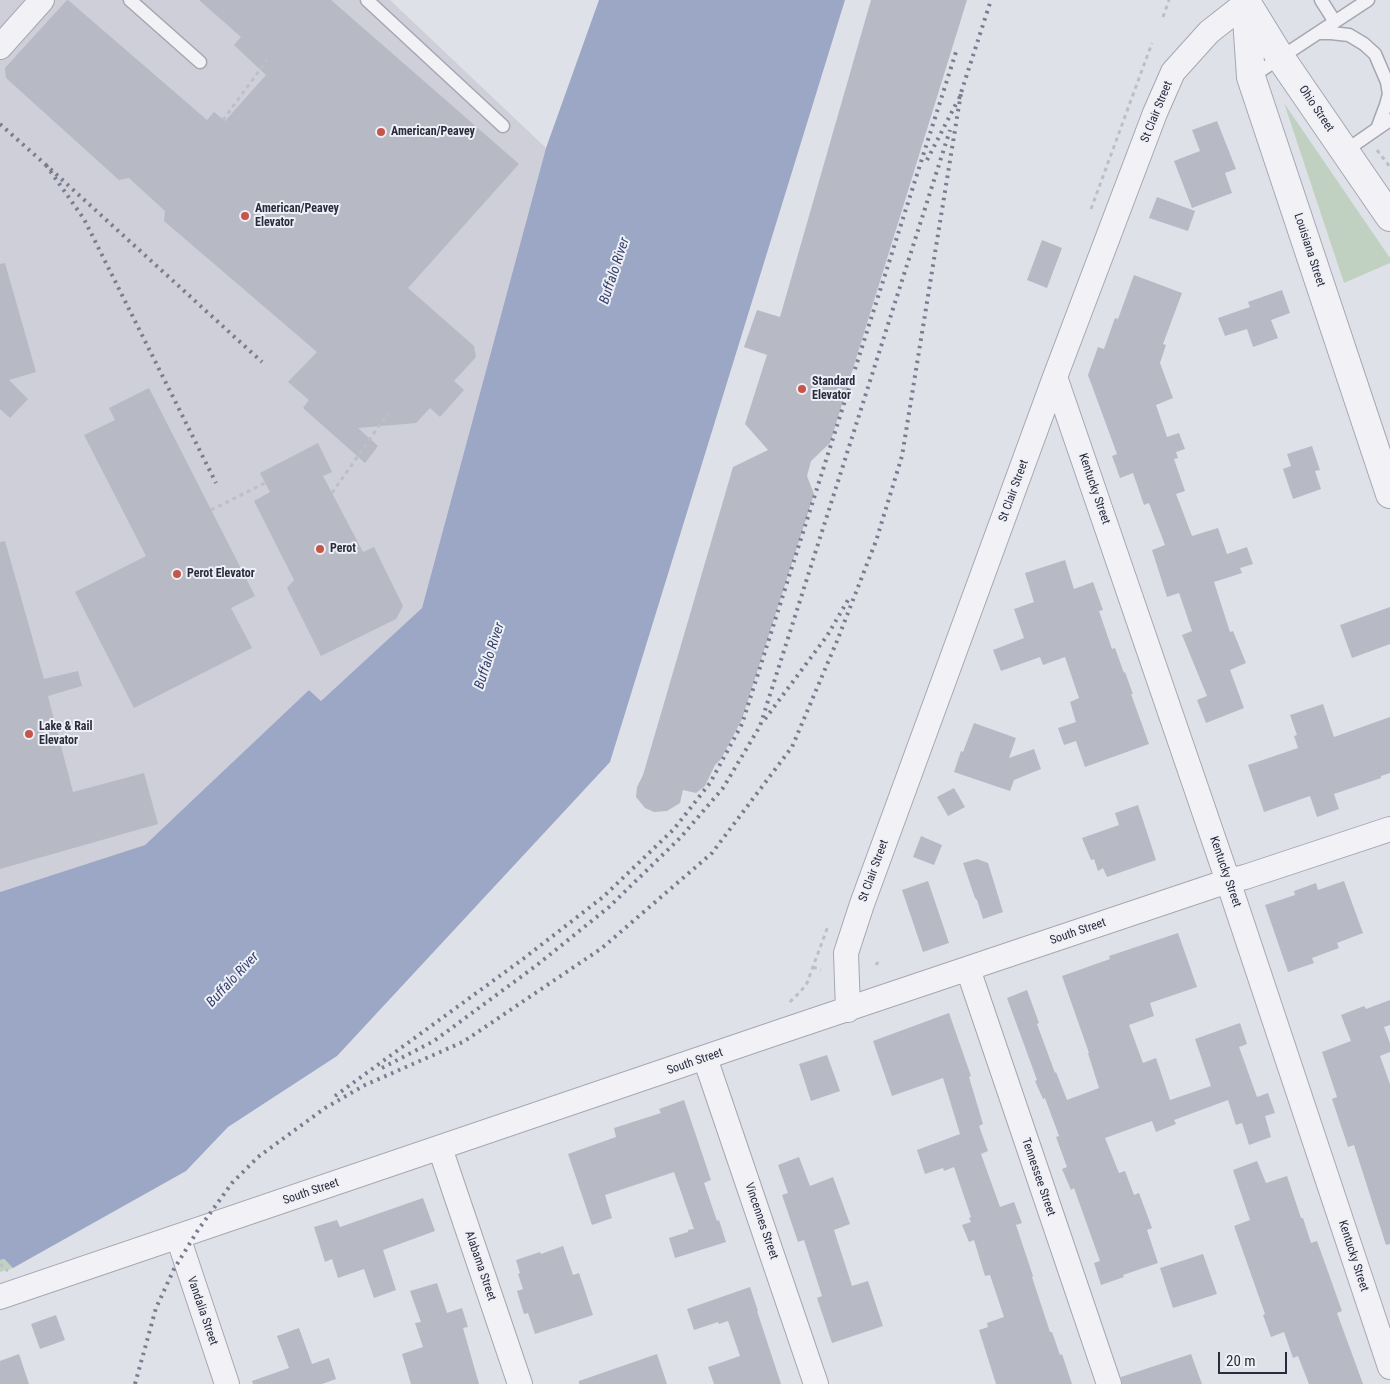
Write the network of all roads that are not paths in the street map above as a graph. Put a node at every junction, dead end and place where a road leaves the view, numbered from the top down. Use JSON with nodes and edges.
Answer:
{"nodes":[{"id":1,"x":42,"y":0,"type":"edge"},
{"id":2,"x":130,"y":0,"type":"edge"},
{"id":3,"x":367,"y":0,"type":"edge"},
{"id":4,"x":1321,"y":0,"type":"edge"},
{"id":5,"x":1368,"y":0,"type":"edge"},
{"id":6,"x":1245,"y":1,"type":"edge"},
{"id":7,"x":1335,"y":22,"type":"junction"},
{"id":8,"x":1318,"y":32,"type":"junction"},
{"id":9,"x":0,"y":47,"type":"edge"},
{"id":10,"x":1280,"y":57,"type":"junction"},
{"id":11,"x":200,"y":62,"type":"dead end"},
{"id":12,"x":1251,"y":77,"type":"junction"},
{"id":13,"x":1390,"y":120,"type":"edge"},
{"id":14,"x":502,"y":126,"type":"dead end"},
{"id":15,"x":1377,"y":129,"type":"junction"},
{"id":16,"x":1345,"y":151,"type":"junction"},
{"id":17,"x":1390,"y":216,"type":"edge"},
{"id":18,"x":1056,"y":377,"type":"junction"},
{"id":19,"x":1390,"y":494,"type":"edge"},
{"id":20,"x":1390,"y":829,"type":"edge"},
{"id":21,"x":1228,"y":881,"type":"junction"},
{"id":22,"x":968,"y":969,"type":"junction"},
{"id":23,"x":848,"y":1010,"type":"junction"},
{"id":24,"x":705,"y":1058,"type":"junction"},
{"id":25,"x":440,"y":1148,"type":"junction"},
{"id":26,"x":178,"y":1237,"type":"junction"},
{"id":27,"x":0,"y":1297,"type":"edge"},
{"id":28,"x":1390,"y":1365,"type":"edge"},
{"id":29,"x":227,"y":1384,"type":"edge"},
{"id":30,"x":520,"y":1384,"type":"edge"},
{"id":31,"x":816,"y":1384,"type":"edge"},
{"id":32,"x":1109,"y":1384,"type":"edge"}],
"edges":[{"from":1,"to":9,"type":"street"},
{"from":2,"to":11,"type":"lane"},
{"from":3,"to":14,"type":"lane"},
{"from":4,"to":7,"type":"lane"},
{"from":5,"to":7,"type":"lane"},
{"from":6,"to":10,"type":"street","name":"Ohio Street"},
{"from":6,"to":12,"type":"street","name":"Louisiana Street"},
{"from":6,"to":18,"type":"street","name":"St Clair Street"},
{"from":7,"to":8,"type":"lane"},
{"from":8,"to":10,"type":"lane"},
{"from":8,"to":15,"type":"lane"},
{"from":10,"to":12,"type":"lane"},
{"from":10,"to":16,"type":"street","name":"Ohio Street"},
{"from":12,"to":19,"type":"street","name":"Louisiana Street"},
{"from":13,"to":15,"type":"lane"},
{"from":15,"to":16,"type":"lane"},
{"from":16,"to":17,"type":"street","name":"Ohio Street"},
{"from":18,"to":21,"type":"street","name":"Kentucky Street"},
{"from":18,"to":23,"type":"street","name":"St Clair Street"},
{"from":20,"to":21,"type":"street","name":"South Street"},
{"from":21,"to":22,"type":"street","name":"South Street"},
{"from":21,"to":28,"type":"street","name":"Kentucky Street"},
{"from":22,"to":23,"type":"street","name":"South Street"},
{"from":22,"to":32,"type":"street","name":"Tennessee Street"},
{"from":23,"to":24,"type":"street","name":"South Street"},
{"from":24,"to":25,"type":"street","name":"South Street"},
{"from":24,"to":31,"type":"street","name":"Vincennes Street"},
{"from":25,"to":26,"type":"street","name":"South Street"},
{"from":25,"to":30,"type":"street","name":"Alabama Street"},
{"from":26,"to":27,"type":"street","name":"South Street"},
{"from":26,"to":29,"type":"street","name":"Vandalia Street"}]}
